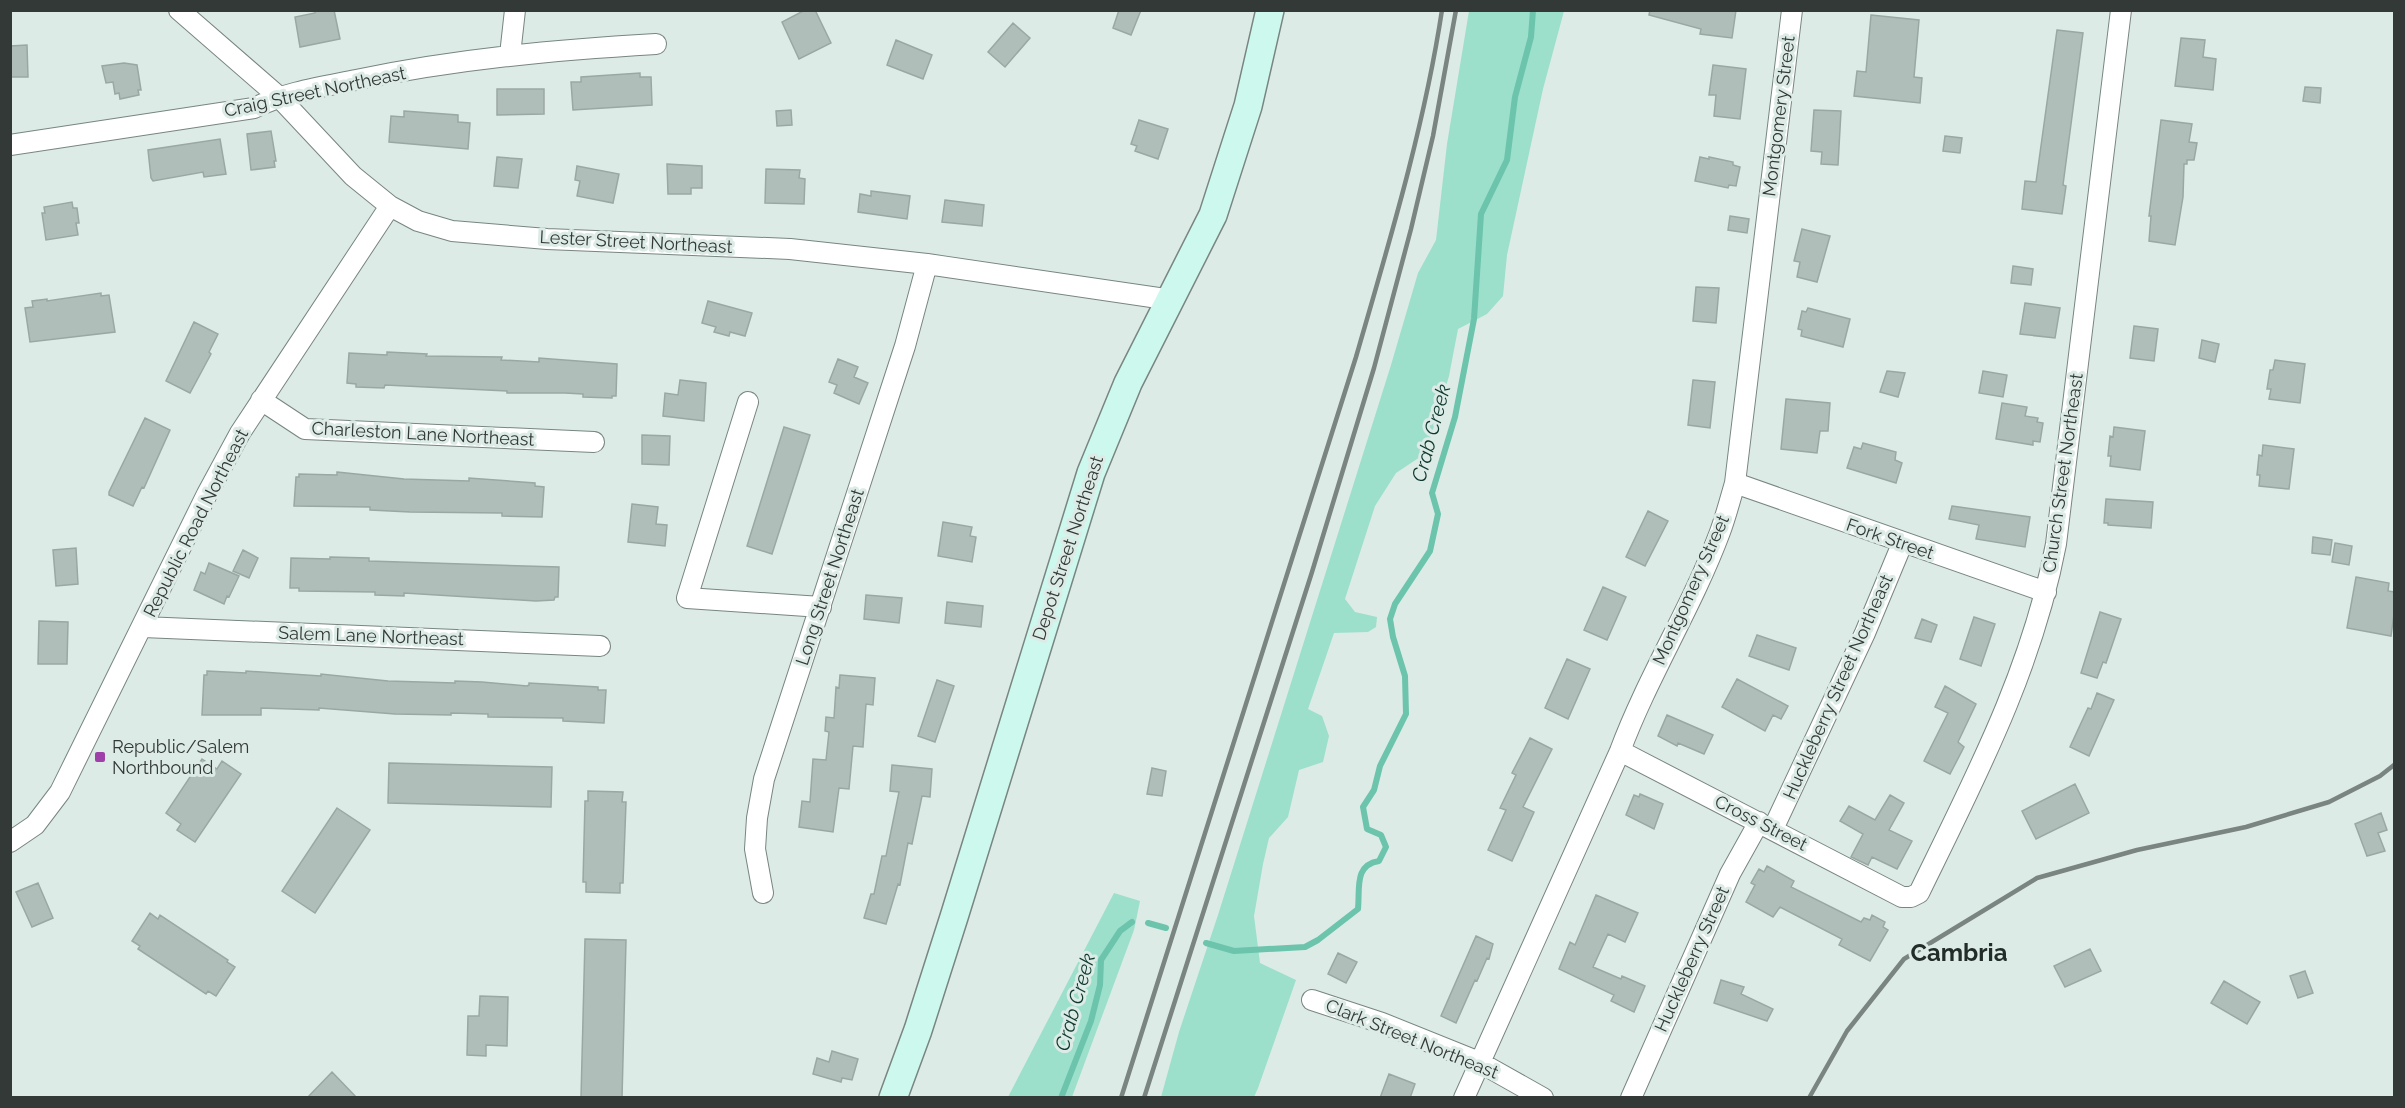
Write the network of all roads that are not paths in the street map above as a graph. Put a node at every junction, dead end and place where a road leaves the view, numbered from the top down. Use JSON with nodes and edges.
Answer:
{"nodes":[{"id":1,"x":179,"y":10,"type":"edge"},
{"id":2,"x":515,"y":10,"type":"edge"},
{"id":3,"x":1270,"y":10,"type":"edge"},
{"id":4,"x":1792,"y":10,"type":"edge"},
{"id":5,"x":2121,"y":10,"type":"edge"},
{"id":6,"x":656,"y":44,"type":"dead end"},
{"id":7,"x":510,"y":55,"type":"junction"},
{"id":8,"x":278,"y":96,"type":"junction"},
{"id":9,"x":10,"y":145,"type":"edge"},
{"id":10,"x":390,"y":206,"type":"junction"},
{"id":11,"x":927,"y":264,"type":"junction"},
{"id":12,"x":1172,"y":300,"type":"junction"},
{"id":13,"x":261,"y":400,"type":"junction"},
{"id":14,"x":748,"y":402,"type":"dead end"},
{"id":15,"x":594,"y":442,"type":"dead end"},
{"id":16,"x":1735,"y":483,"type":"junction"},
{"id":17,"x":1902,"y":544,"type":"junction"},
{"id":18,"x":2046,"y":592,"type":"junction"},
{"id":19,"x":821,"y":607,"type":"junction"},
{"id":20,"x":142,"y":627,"type":"junction"},
{"id":21,"x":600,"y":646,"type":"dead end"},
{"id":22,"x":1620,"y":751,"type":"junction"},
{"id":23,"x":1766,"y":826,"type":"junction"},
{"id":24,"x":10,"y":842,"type":"edge"},
{"id":25,"x":763,"y":892,"type":"dead end"},
{"id":26,"x":1902,"y":897,"type":"joint"},
{"id":27,"x":1312,"y":1000,"type":"dead end"},
{"id":28,"x":1479,"y":1062,"type":"junction"},
{"id":29,"x":893,"y":1098,"type":"edge"},
{"id":30,"x":1464,"y":1098,"type":"edge"},
{"id":31,"x":1544,"y":1098,"type":"edge"},
{"id":32,"x":1631,"y":1098,"type":"edge"}],
"edges":[{"from":1,"to":8,"type":"street","name":"Lester Street Northeast"},
{"from":2,"to":7,"type":"street"},
{"from":3,"to":12,"type":"main road","name":"Depot Street Northeast"},
{"from":4,"to":16,"type":"street","name":"Montgomery Street"},
{"from":5,"to":18,"type":"street","name":"Church Street Northeast"},
{"from":6,"to":7,"type":"street","name":"Craig Street Northeast"},
{"from":7,"to":8,"type":"street","name":"Craig Street Northeast"},
{"from":8,"to":9,"type":"street","name":"Craig Street Northeast"},
{"from":8,"to":10,"type":"street","name":"Lester Street Northeast"},
{"from":10,"to":11,"type":"street","name":"Lester Street Northeast"},
{"from":10,"to":13,"type":"street","name":"Republic Road Northeast"},
{"from":11,"to":12,"type":"street","name":"Lester Street Northeast"},
{"from":11,"to":19,"type":"street","name":"Long Street Northeast"},
{"from":12,"to":29,"type":"main road","name":"Depot Street Northeast"},
{"from":13,"to":15,"type":"street","name":"Charleston Lane Northeast"},
{"from":13,"to":20,"type":"street","name":"Republic Road Northeast"},
{"from":14,"to":19,"type":"street"},
{"from":16,"to":17,"type":"street","name":"Fork Street"},
{"from":16,"to":22,"type":"street","name":"Montgomery Street"},
{"from":17,"to":18,"type":"street","name":"Fork Street"},
{"from":17,"to":23,"type":"street","name":"Huckleberry Street Northeast"},
{"from":18,"to":26,"type":"street","name":"Church Street Northeast"},
{"from":19,"to":25,"type":"street","name":"Long Street Northeast"},
{"from":20,"to":21,"type":"street","name":"Salem Lane Northeast"},
{"from":20,"to":24,"type":"street","name":"Republic Road Northeast"},
{"from":22,"to":23,"type":"street","name":"Cross Street"},
{"from":22,"to":28,"type":"street","name":"Montgomery Street"},
{"from":23,"to":26,"type":"street","name":"Cross Street"},
{"from":23,"to":32,"type":"street","name":"Huckleberry Street"},
{"from":27,"to":28,"type":"street","name":"Clark Street Northeast"},
{"from":28,"to":30,"type":"street","name":"Montgomery Street"},
{"from":28,"to":31,"type":"street","name":"Clark Street Northeast"}]}
